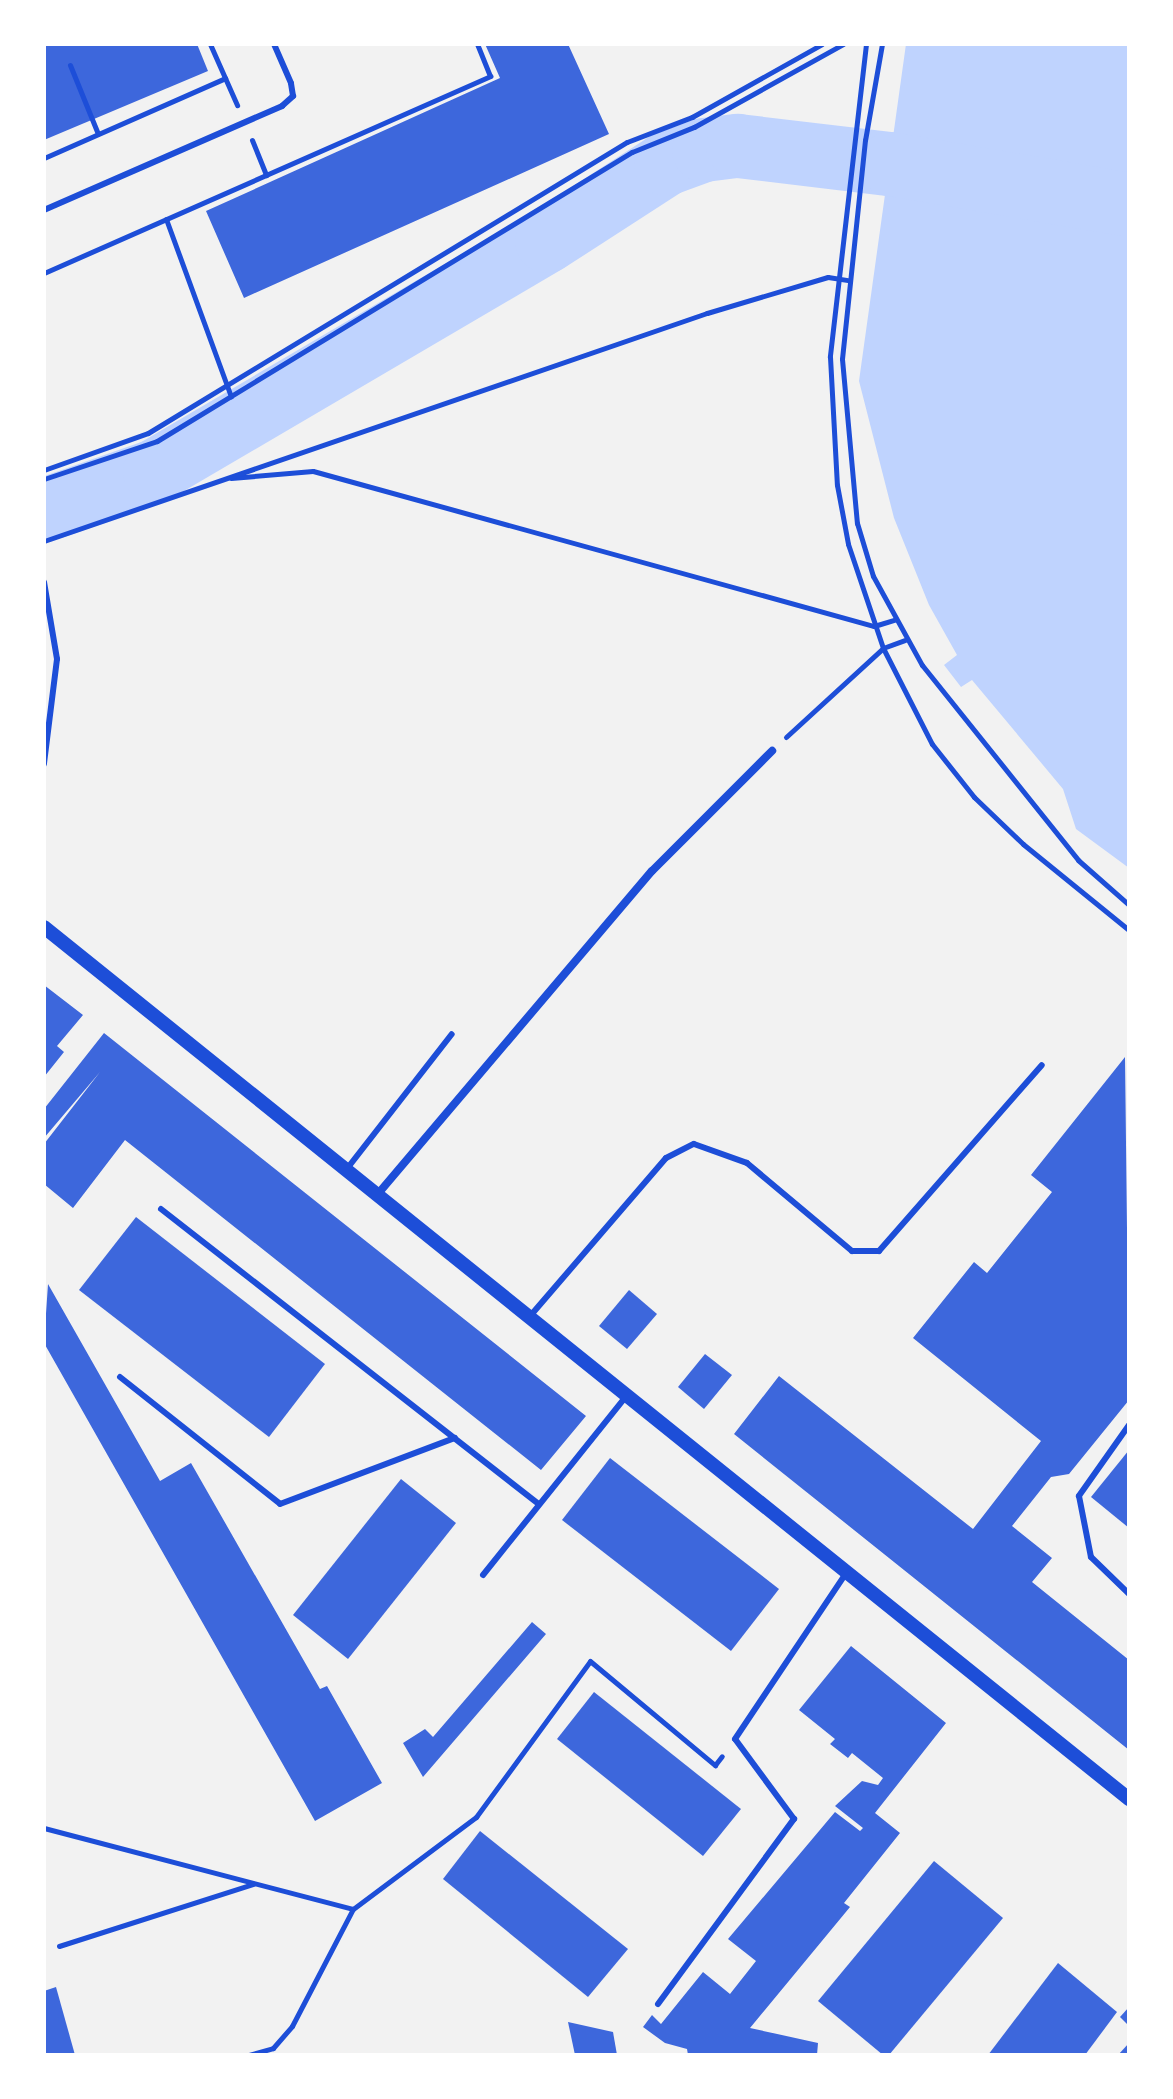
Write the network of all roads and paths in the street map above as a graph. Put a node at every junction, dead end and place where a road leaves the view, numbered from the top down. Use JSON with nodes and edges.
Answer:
{"nodes":[{"id":1,"x":274,"y":44,"type":"edge"},
{"id":2,"x":477,"y":44,"type":"edge"},
{"id":3,"x":822,"y":44,"type":"edge"},
{"id":4,"x":843,"y":44,"type":"edge"},
{"id":5,"x":866,"y":44,"type":"edge"},
{"id":6,"x":882,"y":44,"type":"edge"},
{"id":7,"x":70,"y":65,"type":"dead end"},
{"id":8,"x":225,"y":78,"type":"dead end"},
{"id":9,"x":98,"y":134,"type":"junction"},
{"id":10,"x":44,"y":158,"type":"edge"},
{"id":11,"x":44,"y":210,"type":"edge"},
{"id":12,"x":166,"y":219,"type":"junction"},
{"id":13,"x":44,"y":273,"type":"edge"},
{"id":14,"x":835,"y":277,"type":"junction"},
{"id":15,"x":848,"y":280,"type":"junction"},
{"id":16,"x":227,"y":386,"type":"junction"},
{"id":17,"x":231,"y":397,"type":"junction"},
{"id":18,"x":44,"y":470,"type":"edge"},
{"id":19,"x":44,"y":479,"type":"edge"},
{"id":20,"x":222,"y":479,"type":"junction"},
{"id":21,"x":44,"y":541,"type":"edge"},
{"id":22,"x":44,"y":582,"type":"edge"},
{"id":23,"x":894,"y":620,"type":"junction"},
{"id":24,"x":874,"y":626,"type":"junction"},
{"id":25,"x":905,"y":640,"type":"junction"},
{"id":26,"x":883,"y":648,"type":"junction"},
{"id":27,"x":772,"y":751,"type":"joint"},
{"id":28,"x":44,"y":764,"type":"edge"},
{"id":29,"x":1129,"y":905,"type":"edge"},
{"id":30,"x":44,"y":927,"type":"edge"},
{"id":31,"x":1129,"y":930,"type":"edge"},
{"id":32,"x":452,"y":1034,"type":"dead end"},
{"id":33,"x":1042,"y":1065,"type":"dead end"},
{"id":34,"x":344,"y":1171,"type":"junction"},
{"id":35,"x":376,"y":1195,"type":"junction"},
{"id":36,"x":161,"y":1209,"type":"dead end"},
{"id":37,"x":529,"y":1318,"type":"junction"},
{"id":38,"x":120,"y":1377,"type":"dead end"},
{"id":39,"x":627,"y":1395,"type":"junction"},
{"id":40,"x":1129,"y":1425,"type":"edge"},
{"id":41,"x":455,"y":1438,"type":"junction"},
{"id":42,"x":537,"y":1503,"type":"junction"},
{"id":43,"x":846,"y":1573,"type":"junction"},
{"id":44,"x":483,"y":1575,"type":"dead end"},
{"id":45,"x":1129,"y":1594,"type":"edge"},
{"id":46,"x":735,"y":1739,"type":"junction"},
{"id":47,"x":1129,"y":1799,"type":"edge"},
{"id":48,"x":44,"y":1828,"type":"edge"},
{"id":49,"x":254,"y":1884,"type":"junction"},
{"id":50,"x":353,"y":1909,"type":"junction"},
{"id":51,"x":59,"y":1946,"type":"dead end"},
{"id":52,"x":658,"y":2004,"type":"dead end"},
{"id":53,"x":249,"y":2055,"type":"edge"}],
"edges":[{"from":1,"to":11,"type":"lane"},
{"from":2,"to":12,"type":"path"},
{"from":3,"to":16,"type":"path"},
{"from":4,"to":17,"type":"path"},
{"from":5,"to":14,"type":"path"},
{"from":6,"to":15,"type":"path"},
{"from":7,"to":9,"type":"path"},
{"from":8,"to":9,"type":"path"},
{"from":9,"to":10,"type":"path"},
{"from":12,"to":13,"type":"path"},
{"from":12,"to":16,"type":"path"},
{"from":14,"to":15,"type":"path"},
{"from":14,"to":20,"type":"path"},
{"from":14,"to":24,"type":"path"},
{"from":15,"to":23,"type":"path"},
{"from":16,"to":17,"type":"path"},
{"from":16,"to":18,"type":"path"},
{"from":17,"to":19,"type":"path"},
{"from":20,"to":21,"type":"path"},
{"from":20,"to":24,"type":"path"},
{"from":22,"to":28,"type":"lane"},
{"from":23,"to":24,"type":"path"},
{"from":23,"to":25,"type":"path"},
{"from":24,"to":26,"type":"path"},
{"from":25,"to":26,"type":"path"},
{"from":25,"to":29,"type":"path"},
{"from":26,"to":27,"type":"path"},
{"from":26,"to":31,"type":"path"},
{"from":27,"to":35,"type":"street"},
{"from":30,"to":34,"type":"street"},
{"from":32,"to":34,"type":"lane"},
{"from":33,"to":37,"type":"lane"},
{"from":34,"to":35,"type":"street"},
{"from":35,"to":37,"type":"street"},
{"from":36,"to":41,"type":"lane"},
{"from":37,"to":39,"type":"street"},
{"from":38,"to":41,"type":"lane"},
{"from":39,"to":42,"type":"lane"},
{"from":39,"to":43,"type":"street"},
{"from":40,"to":45,"type":"lane"},
{"from":41,"to":42,"type":"lane"},
{"from":42,"to":44,"type":"lane"},
{"from":43,"to":46,"type":"lane"},
{"from":43,"to":47,"type":"street"},
{"from":46,"to":50,"type":"path"},
{"from":46,"to":52,"type":"lane"},
{"from":48,"to":49,"type":"path"},
{"from":49,"to":50,"type":"path"},
{"from":49,"to":51,"type":"path"},
{"from":50,"to":53,"type":"path"}]}
